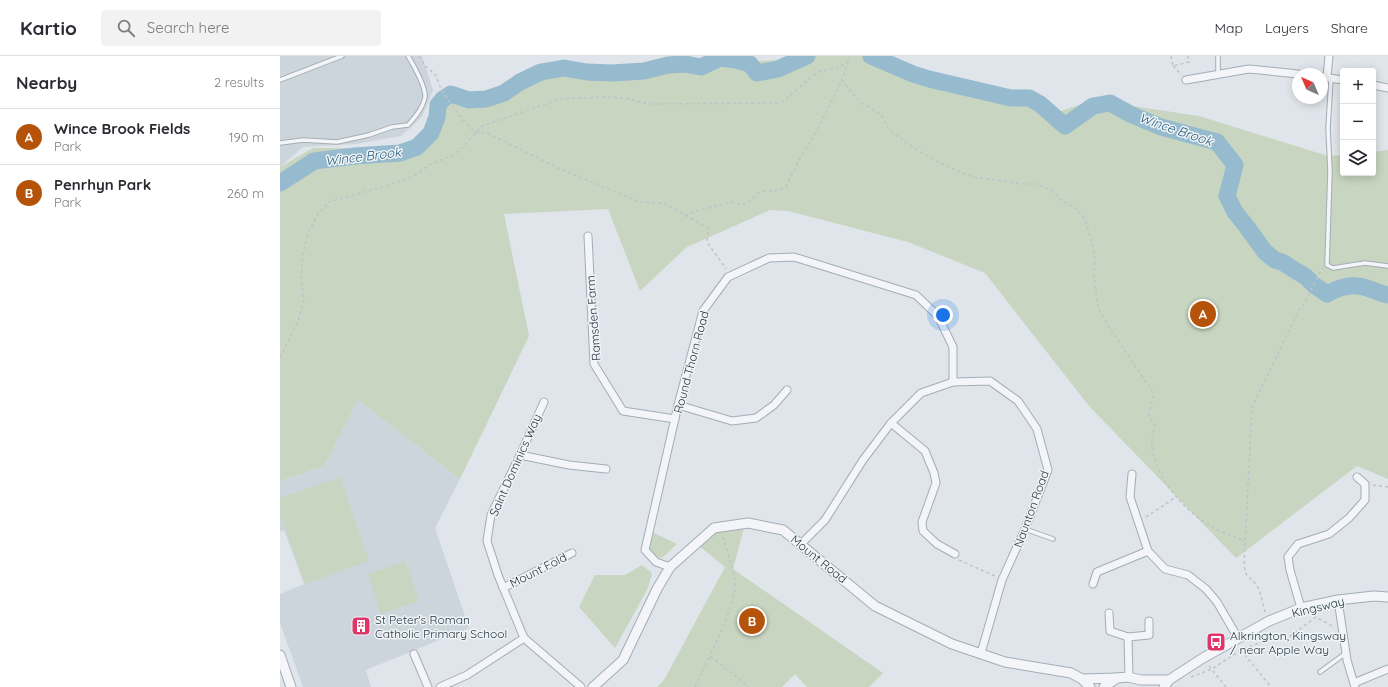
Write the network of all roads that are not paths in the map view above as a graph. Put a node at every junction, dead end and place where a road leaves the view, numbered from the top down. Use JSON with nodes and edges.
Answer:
{"nodes":[{"id":1,"x":342,"y":56,"type":"edge"},
{"id":2,"x":408,"y":56,"type":"edge"},
{"id":3,"x":1218,"y":56,"type":"edge"},
{"id":4,"x":1328,"y":56,"type":"edge"},
{"id":5,"x":1327,"y":68,"type":"edge"},
{"id":6,"x":1292,"y":73,"type":"edge"},
{"id":7,"x":1218,"y":74,"type":"junction"},
{"id":8,"x":1328,"y":77,"type":"edge"},
{"id":9,"x":1340,"y":79,"type":"edge"},
{"id":10,"x":280,"y":80,"type":"edge"},
{"id":11,"x":1186,"y":80,"type":"road end"},
{"id":12,"x":1376,"y":86,"type":"edge"},
{"id":13,"x":1388,"y":88,"type":"edge"},
{"id":14,"x":1328,"y":104,"type":"edge"},
{"id":15,"x":280,"y":142,"type":"edge"},
{"id":16,"x":588,"y":236,"type":"dead end"},
{"id":17,"x":1388,"y":266,"type":"edge"},
{"id":18,"x":953,"y":382,"type":"junction"},
{"id":19,"x":787,"y":390,"type":"dead end"},
{"id":20,"x":544,"y":402,"type":"dead end"},
{"id":21,"x":678,"y":405,"type":"junction"},
{"id":22,"x":675,"y":419,"type":"junction"},
{"id":23,"x":891,"y":423,"type":"junction"},
{"id":24,"x":520,"y":455,"type":"junction"},
{"id":25,"x":606,"y":469,"type":"dead end"},
{"id":26,"x":1132,"y":474,"type":"dead end"},
{"id":27,"x":1357,"y":476,"type":"dead end"},
{"id":28,"x":1025,"y":529,"type":"junction"},
{"id":29,"x":1053,"y":540,"type":"dead end"},
{"id":30,"x":801,"y":544,"type":"junction"},
{"id":31,"x":1148,"y":551,"type":"junction"},
{"id":32,"x":572,"y":553,"type":"dead end"},
{"id":33,"x":955,"y":554,"type":"road end"},
{"id":34,"x":670,"y":567,"type":"junction"},
{"id":35,"x":1092,"y":584,"type":"dead end"},
{"id":36,"x":503,"y":588,"type":"junction"},
{"id":37,"x":1388,"y":597,"type":"edge"},
{"id":38,"x":1338,"y":600,"type":"junction"},
{"id":39,"x":1301,"y":608,"type":"junction"},
{"id":40,"x":1109,"y":613,"type":"dead end"},
{"id":41,"x":1149,"y":621,"type":"dead end"},
{"id":42,"x":1128,"y":637,"type":"junction"},
{"id":43,"x":524,"y":638,"type":"junction"},
{"id":44,"x":1238,"y":638,"type":"junction"},
{"id":45,"x":981,"y":653,"type":"junction"},
{"id":46,"x":1346,"y":653,"type":"junction"},
{"id":47,"x":414,"y":654,"type":"dead end"},
{"id":48,"x":280,"y":655,"type":"edge"},
{"id":49,"x":1388,"y":669,"type":"edge"},
{"id":50,"x":1320,"y":672,"type":"dead end"},
{"id":51,"x":1129,"y":677,"type":"junction"},
{"id":52,"x":1117,"y":678,"type":"junction"},
{"id":53,"x":1082,"y":679,"type":"junction"},
{"id":54,"x":1141,"y":680,"type":"junction"},
{"id":55,"x":1166,"y":683,"type":"edge"},
{"id":56,"x":1354,"y":685,"type":"edge"},
{"id":57,"x":291,"y":687,"type":"edge"},
{"id":58,"x":428,"y":687,"type":"edge"},
{"id":59,"x":440,"y":687,"type":"edge"},
{"id":60,"x":581,"y":687,"type":"edge"},
{"id":61,"x":593,"y":687,"type":"edge"},
{"id":62,"x":1090,"y":687,"type":"edge"},
{"id":63,"x":1104,"y":687,"type":"edge"},
{"id":64,"x":1150,"y":687,"type":"edge"}],
"edges":[{"from":1,"to":10,"type":"lane"},
{"from":2,"to":15,"type":"lane"},
{"from":3,"to":7,"type":"lane"},
{"from":4,"to":5,"type":"street"},
{"from":6,"to":7,"type":"street"},
{"from":7,"to":11,"type":"street"},
{"from":8,"to":9,"type":"street"},
{"from":12,"to":13,"type":"street"},
{"from":14,"to":17,"type":"lane"},
{"from":16,"to":22,"type":"street","name":"Ramsden Farm"},
{"from":18,"to":21,"type":"street","name":"Round Thorn Road"},
{"from":18,"to":23,"type":"street","name":"Naunton Road"},
{"from":18,"to":28,"type":"street","name":"Naunton Road"},
{"from":19,"to":21,"type":"street"},
{"from":20,"to":24,"type":"street","name":"Saint Dominics Way"},
{"from":21,"to":22,"type":"street","name":"Round Thorn Road"},
{"from":22,"to":34,"type":"street","name":"Round Thorn Road"},
{"from":23,"to":30,"type":"street","name":"Naunton Road"},
{"from":23,"to":33,"type":"street"},
{"from":24,"to":25,"type":"street"},
{"from":24,"to":36,"type":"street","name":"Saint Dominics Way"},
{"from":26,"to":31,"type":"street"},
{"from":27,"to":39,"type":"street"},
{"from":28,"to":29,"type":"lane"},
{"from":28,"to":45,"type":"street","name":"Naunton Road"},
{"from":30,"to":34,"type":"street","name":"Mount Road"},
{"from":30,"to":45,"type":"street","name":"Mount Road"},
{"from":31,"to":35,"type":"street"},
{"from":31,"to":44,"type":"street"},
{"from":32,"to":36,"type":"street","name":"Mount Fold"},
{"from":34,"to":61,"type":"street","name":"Mount Road"},
{"from":36,"to":43,"type":"street","name":"Saint Dominics Way"},
{"from":37,"to":38,"type":"street","name":"Kingsway"},
{"from":38,"to":39,"type":"street","name":"Kingsway"},
{"from":38,"to":46,"type":"street"},
{"from":39,"to":44,"type":"street","name":"Kingsway"},
{"from":40,"to":42,"type":"street"},
{"from":41,"to":42,"type":"street"},
{"from":42,"to":51,"type":"street"},
{"from":43,"to":59,"type":"street"},
{"from":43,"to":60,"type":"street","name":"Saint Dominics Way"},
{"from":44,"to":55,"type":"street","name":"Kingsway"},
{"from":45,"to":53,"type":"street","name":"Mount Road"},
{"from":46,"to":50,"type":"lane"},
{"from":46,"to":56,"type":"street"},
{"from":47,"to":58,"type":"street"},
{"from":48,"to":57,"type":"street"},
{"from":49,"to":56,"type":"street"},
{"from":51,"to":52,"type":"street","name":"Kingsway"},
{"from":51,"to":54,"type":"street","name":"Kingsway"},
{"from":52,"to":53,"type":"street","name":"Mount Road"},
{"from":52,"to":63,"type":"street","name":"Kingsway"},
{"from":53,"to":62,"type":"street","name":"Mount Road"},
{"from":54,"to":55,"type":"street","name":"Kingsway"},
{"from":54,"to":64,"type":"street","name":"Kingsway"}]}
